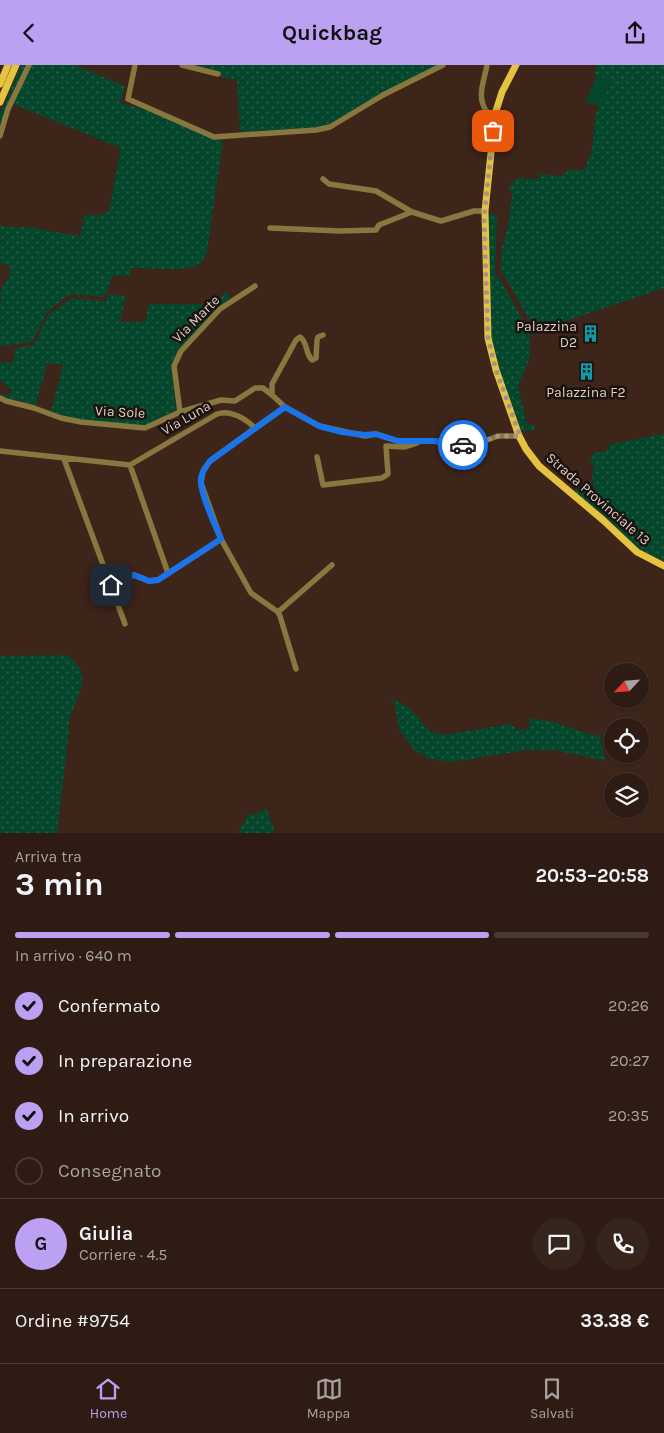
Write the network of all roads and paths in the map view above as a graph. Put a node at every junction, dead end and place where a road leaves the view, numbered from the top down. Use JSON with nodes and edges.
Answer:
{"nodes":[{"id":1,"x":8,"y":65,"type":"edge"},
{"id":2,"x":16,"y":65,"type":"edge"},
{"id":3,"x":29,"y":65,"type":"edge"},
{"id":4,"x":136,"y":65,"type":"edge"},
{"id":5,"x":182,"y":65,"type":"edge"},
{"id":6,"x":443,"y":65,"type":"edge"},
{"id":7,"x":486,"y":65,"type":"edge"},
{"id":8,"x":516,"y":65,"type":"edge"},
{"id":9,"x":218,"y":74,"type":"dead end"},
{"id":10,"x":0,"y":84,"type":"edge"},
{"id":11,"x":0,"y":102,"type":"edge"},
{"id":12,"x":495,"y":114,"type":"junction"},
{"id":13,"x":0,"y":135,"type":"edge"},
{"id":14,"x":323,"y":179,"type":"dead end"},
{"id":15,"x":485,"y":211,"type":"junction"},
{"id":16,"x":412,"y":212,"type":"junction"},
{"id":17,"x":270,"y":228,"type":"dead end"},
{"id":18,"x":256,"y":286,"type":"dead end"},
{"id":19,"x":323,"y":335,"type":"dead end"},
{"id":20,"x":272,"y":395,"type":"junction"},
{"id":21,"x":0,"y":398,"type":"edge"},
{"id":22,"x":285,"y":407,"type":"junction"},
{"id":23,"x":180,"y":412,"type":"junction"},
{"id":24,"x":255,"y":428,"type":"junction"},
{"id":25,"x":520,"y":436,"type":"junction"},
{"id":26,"x":422,"y":442,"type":"junction"},
{"id":27,"x":0,"y":451,"type":"edge"},
{"id":28,"x":317,"y":457,"type":"dead end"},
{"id":29,"x":64,"y":459,"type":"junction"},
{"id":30,"x":130,"y":465,"type":"junction"},
{"id":31,"x":221,"y":539,"type":"junction"},
{"id":32,"x":332,"y":565,"type":"dead end"},
{"id":33,"x":664,"y":566,"type":"edge"},
{"id":34,"x":168,"y":573,"type":"junction"},
{"id":35,"x":111,"y":585,"type":"junction"},
{"id":36,"x":278,"y":612,"type":"junction"},
{"id":37,"x":125,"y":624,"type":"dead end"},
{"id":38,"x":296,"y":669,"type":"dead end"}],
"edges":[{"from":1,"to":10,"type":"main road"},
{"from":2,"to":11,"type":"main road"},
{"from":3,"to":13,"type":"street"},
{"from":4,"to":6,"type":"street"},
{"from":5,"to":9,"type":"street"},
{"from":7,"to":12,"type":"street"},
{"from":8,"to":12,"type":"main road","name":"Strada Provinciale 13"},
{"from":12,"to":15,"type":"main road","name":"Strada Provinciale 13"},
{"from":14,"to":16,"type":"street"},
{"from":15,"to":16,"type":"street"},
{"from":15,"to":25,"type":"main road","name":"Strada Provinciale 13"},
{"from":16,"to":17,"type":"street"},
{"from":18,"to":23,"type":"street","name":"Via Marte"},
{"from":19,"to":20,"type":"street"},
{"from":20,"to":22,"type":"street"},
{"from":20,"to":23,"type":"street","name":"Via Sole"},
{"from":21,"to":23,"type":"street","name":"Via Sole"},
{"from":22,"to":24,"type":"street"},
{"from":22,"to":26,"type":"street"},
{"from":24,"to":30,"type":"street","name":"Via Luna"},
{"from":24,"to":31,"type":"street"},
{"from":25,"to":26,"type":"street"},
{"from":25,"to":33,"type":"main road","name":"Strada Provinciale 13"},
{"from":26,"to":28,"type":"street"},
{"from":27,"to":29,"type":"street"},
{"from":29,"to":30,"type":"street"},
{"from":29,"to":35,"type":"street"},
{"from":30,"to":34,"type":"street"},
{"from":31,"to":34,"type":"street"},
{"from":31,"to":36,"type":"street"},
{"from":32,"to":36,"type":"street"},
{"from":34,"to":35,"type":"street"},
{"from":35,"to":37,"type":"street"},
{"from":36,"to":38,"type":"street"}]}
